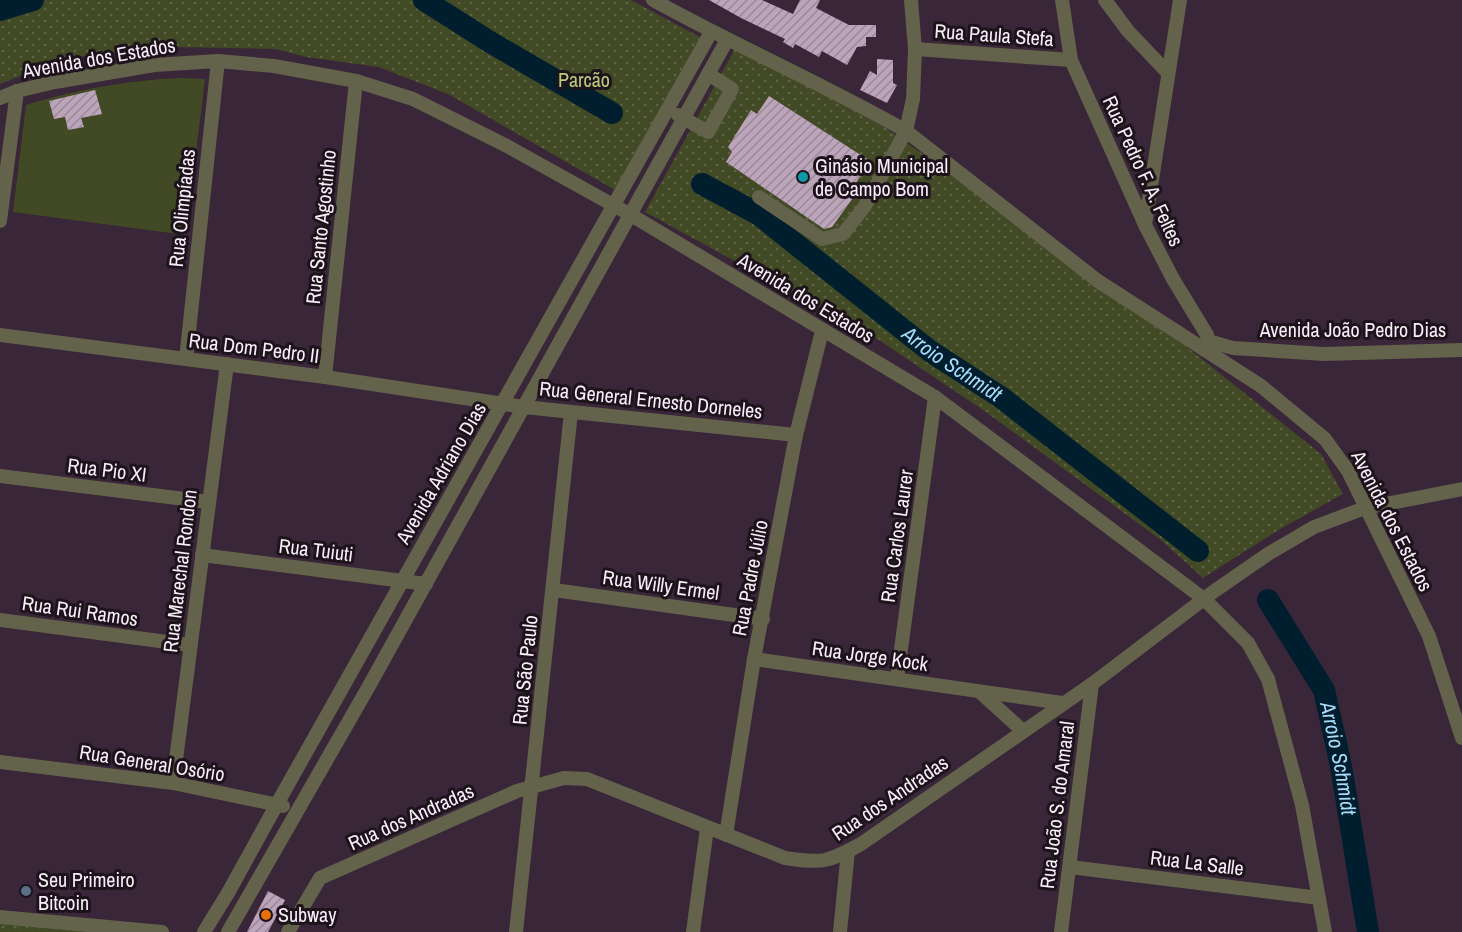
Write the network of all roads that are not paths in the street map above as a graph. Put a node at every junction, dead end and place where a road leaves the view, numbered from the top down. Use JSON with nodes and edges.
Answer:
{"nodes":[{"id":1,"x":653,"y":0,"type":"edge"},
{"id":2,"x":911,"y":0,"type":"edge"},
{"id":3,"x":1062,"y":0,"type":"edge"},
{"id":4,"x":1105,"y":0,"type":"edge"},
{"id":5,"x":1180,"y":0,"type":"edge"},
{"id":6,"x":711,"y":32,"type":"junction"},
{"id":7,"x":727,"y":40,"type":"junction"},
{"id":8,"x":915,"y":49,"type":"junction"},
{"id":9,"x":1071,"y":60,"type":"junction"},
{"id":10,"x":218,"y":61,"type":"junction"},
{"id":11,"x":1168,"y":73,"type":"junction"},
{"id":12,"x":708,"y":74,"type":"junction"},
{"id":13,"x":356,"y":81,"type":"junction"},
{"id":14,"x":17,"y":91,"type":"junction"},
{"id":15,"x":0,"y":98,"type":"edge"},
{"id":16,"x":668,"y":109,"type":"junction"},
{"id":17,"x":684,"y":119,"type":"junction"},
{"id":18,"x":906,"y":131,"type":"junction"},
{"id":19,"x":759,"y":197,"type":"dead end"},
{"id":20,"x":613,"y":205,"type":"junction"},
{"id":21,"x":631,"y":215,"type":"junction"},
{"id":22,"x":0,"y":221,"type":"edge"},
{"id":23,"x":1145,"y":225,"type":"junction"},
{"id":24,"x":822,"y":331,"type":"junction"},
{"id":25,"x":0,"y":335,"type":"edge"},
{"id":26,"x":1206,"y":345,"type":"junction"},
{"id":27,"x":1462,"y":350,"type":"edge"},
{"id":28,"x":186,"y":359,"type":"junction"},
{"id":29,"x":226,"y":364,"type":"junction"},
{"id":30,"x":325,"y":377,"type":"junction"},
{"id":31,"x":935,"y":397,"type":"junction"},
{"id":32,"x":503,"y":404,"type":"junction"},
{"id":33,"x":524,"y":407,"type":"junction"},
{"id":34,"x":571,"y":412,"type":"junction"},
{"id":35,"x":796,"y":435,"type":"junction"},
{"id":36,"x":0,"y":476,"type":"edge"},
{"id":37,"x":1462,"y":489,"type":"edge"},
{"id":38,"x":209,"y":502,"type":"junction"},
{"id":39,"x":1365,"y":508,"type":"junction"},
{"id":40,"x":202,"y":555,"type":"junction"},
{"id":41,"x":402,"y":580,"type":"junction"},
{"id":42,"x":426,"y":584,"type":"junction"},
{"id":43,"x":554,"y":590,"type":"junction"},
{"id":44,"x":1204,"y":600,"type":"junction"},
{"id":45,"x":763,"y":619,"type":"junction"},
{"id":46,"x":0,"y":620,"type":"edge"},
{"id":47,"x":190,"y":645,"type":"junction"},
{"id":48,"x":754,"y":660,"type":"junction"},
{"id":49,"x":897,"y":679,"type":"junction"},
{"id":50,"x":1092,"y":684,"type":"junction"},
{"id":51,"x":980,"y":692,"type":"junction"},
{"id":52,"x":1062,"y":703,"type":"junction"},
{"id":53,"x":1023,"y":731,"type":"junction"},
{"id":54,"x":1462,"y":738,"type":"edge"},
{"id":55,"x":0,"y":762,"type":"edge"},
{"id":56,"x":172,"y":783,"type":"junction"},
{"id":57,"x":533,"y":787,"type":"junction"},
{"id":58,"x":277,"y":804,"type":"junction"},
{"id":59,"x":296,"y":812,"type":"junction"},
{"id":60,"x":707,"y":828,"type":"junction"},
{"id":61,"x":726,"y":835,"type":"junction"},
{"id":62,"x":848,"y":851,"type":"junction"},
{"id":63,"x":1070,"y":867,"type":"junction"},
{"id":64,"x":1319,"y":898,"type":"junction"},
{"id":65,"x":0,"y":917,"type":"edge"},
{"id":66,"x":162,"y":932,"type":"edge"},
{"id":67,"x":204,"y":932,"type":"edge"},
{"id":68,"x":228,"y":932,"type":"edge"},
{"id":69,"x":288,"y":932,"type":"edge"},
{"id":70,"x":516,"y":932,"type":"edge"},
{"id":71,"x":693,"y":932,"type":"edge"},
{"id":72,"x":840,"y":932,"type":"edge"},
{"id":73,"x":1061,"y":932,"type":"edge"},
{"id":74,"x":1325,"y":932,"type":"edge"}],
"edges":[{"from":1,"to":6,"type":"street","name":"Avenida dos Estados"},
{"from":2,"to":8,"type":"street"},
{"from":3,"to":9,"type":"street","name":"Rua Pedro F. A. Feltes"},
{"from":4,"to":11,"type":"street"},
{"from":5,"to":11,"type":"street"},
{"from":6,"to":7,"type":"street","name":"Avenida dos Estados"},
{"from":6,"to":16,"type":"street","name":"Avenida Adriano Dias"},
{"from":7,"to":12,"type":"street","name":"Avenida Adriano Dias"},
{"from":7,"to":18,"type":"street","name":"Avenida dos Estados"},
{"from":8,"to":9,"type":"street","name":"Rua Paula Stefa"},
{"from":8,"to":18,"type":"street"},
{"from":9,"to":23,"type":"street","name":"Rua Pedro F. A. Feltes"},
{"from":10,"to":13,"type":"street","name":"Avenida dos Estados"},
{"from":10,"to":14,"type":"street","name":"Avenida dos Estados"},
{"from":10,"to":28,"type":"street","name":"Rua Olimpíadas"},
{"from":11,"to":23,"type":"street"},
{"from":12,"to":17,"type":"street","name":"Avenida Adriano Dias"},
{"from":12,"to":17,"type":"street"},
{"from":13,"to":20,"type":"street","name":"Avenida dos Estados"},
{"from":13,"to":30,"type":"street","name":"Rua Santo Agostinho"},
{"from":14,"to":15,"type":"street","name":"Avenida dos Estados"},
{"from":14,"to":22,"type":"street"},
{"from":16,"to":17,"type":"street"},
{"from":16,"to":20,"type":"street","name":"Avenida Adriano Dias"},
{"from":17,"to":21,"type":"street","name":"Avenida Adriano Dias"},
{"from":18,"to":19,"type":"street"},
{"from":18,"to":26,"type":"street","name":"Avenida dos Estados"},
{"from":20,"to":21,"type":"street","name":"Avenida dos Estados"},
{"from":20,"to":32,"type":"street","name":"Avenida Adriano Dias"},
{"from":21,"to":24,"type":"street","name":"Avenida dos Estados"},
{"from":21,"to":33,"type":"street","name":"Avenida Adriano Dias"},
{"from":23,"to":26,"type":"street","name":"Rua Pedro F. A. Feltes"},
{"from":24,"to":31,"type":"street","name":"Avenida dos Estados"},
{"from":24,"to":35,"type":"street","name":"Rua Padre Júlio"},
{"from":25,"to":28,"type":"street","name":"Rua Dom Pedro II"},
{"from":26,"to":27,"type":"street","name":"Avenida João Pedro Dias"},
{"from":26,"to":39,"type":"street","name":"Avenida dos Estados"},
{"from":28,"to":29,"type":"street","name":"Rua Dom Pedro II"},
{"from":29,"to":30,"type":"street","name":"Rua Dom Pedro II"},
{"from":29,"to":38,"type":"street","name":"Rua Marechal Rondon"},
{"from":30,"to":32,"type":"street","name":"Rua Dom Pedro II"},
{"from":31,"to":44,"type":"street","name":"Avenida dos Estados"},
{"from":31,"to":49,"type":"street","name":"Rua Carlos Laurer"},
{"from":32,"to":33,"type":"street","name":"Rua General Ernesto Dorneles"},
{"from":32,"to":41,"type":"street","name":"Avenida Adriano Dias"},
{"from":33,"to":34,"type":"street","name":"Rua General Ernesto Dorneles"},
{"from":33,"to":42,"type":"street","name":"Avenida Adriano Dias"},
{"from":34,"to":35,"type":"street","name":"Rua General Ernesto Dorneles"},
{"from":34,"to":43,"type":"street","name":"Rua São Paulo"},
{"from":35,"to":45,"type":"street","name":"Rua Padre Júlio"},
{"from":36,"to":38,"type":"street","name":"Rua Pio XI"},
{"from":37,"to":39,"type":"street","name":"Rua dos Andradas"},
{"from":38,"to":40,"type":"street","name":"Rua Marechal Rondon"},
{"from":39,"to":44,"type":"street","name":"Rua dos Andradas"},
{"from":39,"to":54,"type":"street","name":"Avenida dos Estados"},
{"from":40,"to":41,"type":"street","name":"Rua Tuiuti"},
{"from":40,"to":47,"type":"street","name":"Rua Marechal Rondon"},
{"from":41,"to":42,"type":"street","name":"Rua Tuiuti"},
{"from":41,"to":58,"type":"street","name":"Avenida Adriano Dias"},
{"from":42,"to":59,"type":"street","name":"Avenida Adriano Dias"},
{"from":43,"to":45,"type":"street","name":"Rua Willy Ermel"},
{"from":43,"to":57,"type":"street","name":"Rua São Paulo"},
{"from":44,"to":50,"type":"street","name":"Rua dos Andradas"},
{"from":44,"to":64,"type":"street","name":"Avenida dos Estados"},
{"from":45,"to":48,"type":"street","name":"Rua Padre Júlio"},
{"from":46,"to":47,"type":"street","name":"Rua Rui Ramos"},
{"from":47,"to":56,"type":"street","name":"Rua Marechal Rondon"},
{"from":48,"to":49,"type":"street","name":"Rua Jorge Kock"},
{"from":48,"to":61,"type":"street","name":"Rua Padre Júlio"},
{"from":49,"to":51,"type":"street","name":"Rua Jorge Kock"},
{"from":50,"to":52,"type":"street","name":"Rua dos Andradas"},
{"from":50,"to":63,"type":"street","name":"Rua João S. do Amaral"},
{"from":51,"to":52,"type":"street","name":"Rua Jorge Kock"},
{"from":51,"to":53,"type":"street"},
{"from":52,"to":53,"type":"street","name":"Rua dos Andradas"},
{"from":53,"to":62,"type":"street","name":"Rua dos Andradas"},
{"from":55,"to":56,"type":"street","name":"Rua General Osório"},
{"from":56,"to":58,"type":"street","name":"Rua General Osório"},
{"from":57,"to":60,"type":"street","name":"Rua dos Andradas"},
{"from":57,"to":69,"type":"street","name":"Rua dos Andradas"},
{"from":57,"to":70,"type":"street","name":"Rua São Paulo"},
{"from":58,"to":59,"type":"street","name":"Rua General Osório"},
{"from":58,"to":67,"type":"street","name":"Avenida Adriano Dias"},
{"from":59,"to":68,"type":"street","name":"Avenida Adriano Dias"},
{"from":60,"to":61,"type":"street","name":"Rua dos Andradas"},
{"from":60,"to":71,"type":"street"},
{"from":61,"to":62,"type":"street","name":"Rua dos Andradas"},
{"from":62,"to":72,"type":"street"},
{"from":63,"to":64,"type":"street","name":"Rua La Salle"},
{"from":63,"to":73,"type":"street","name":"Rua João S. do Amaral"},
{"from":64,"to":74,"type":"street","name":"Avenida dos Estados"},
{"from":65,"to":66,"type":"street"}]}
